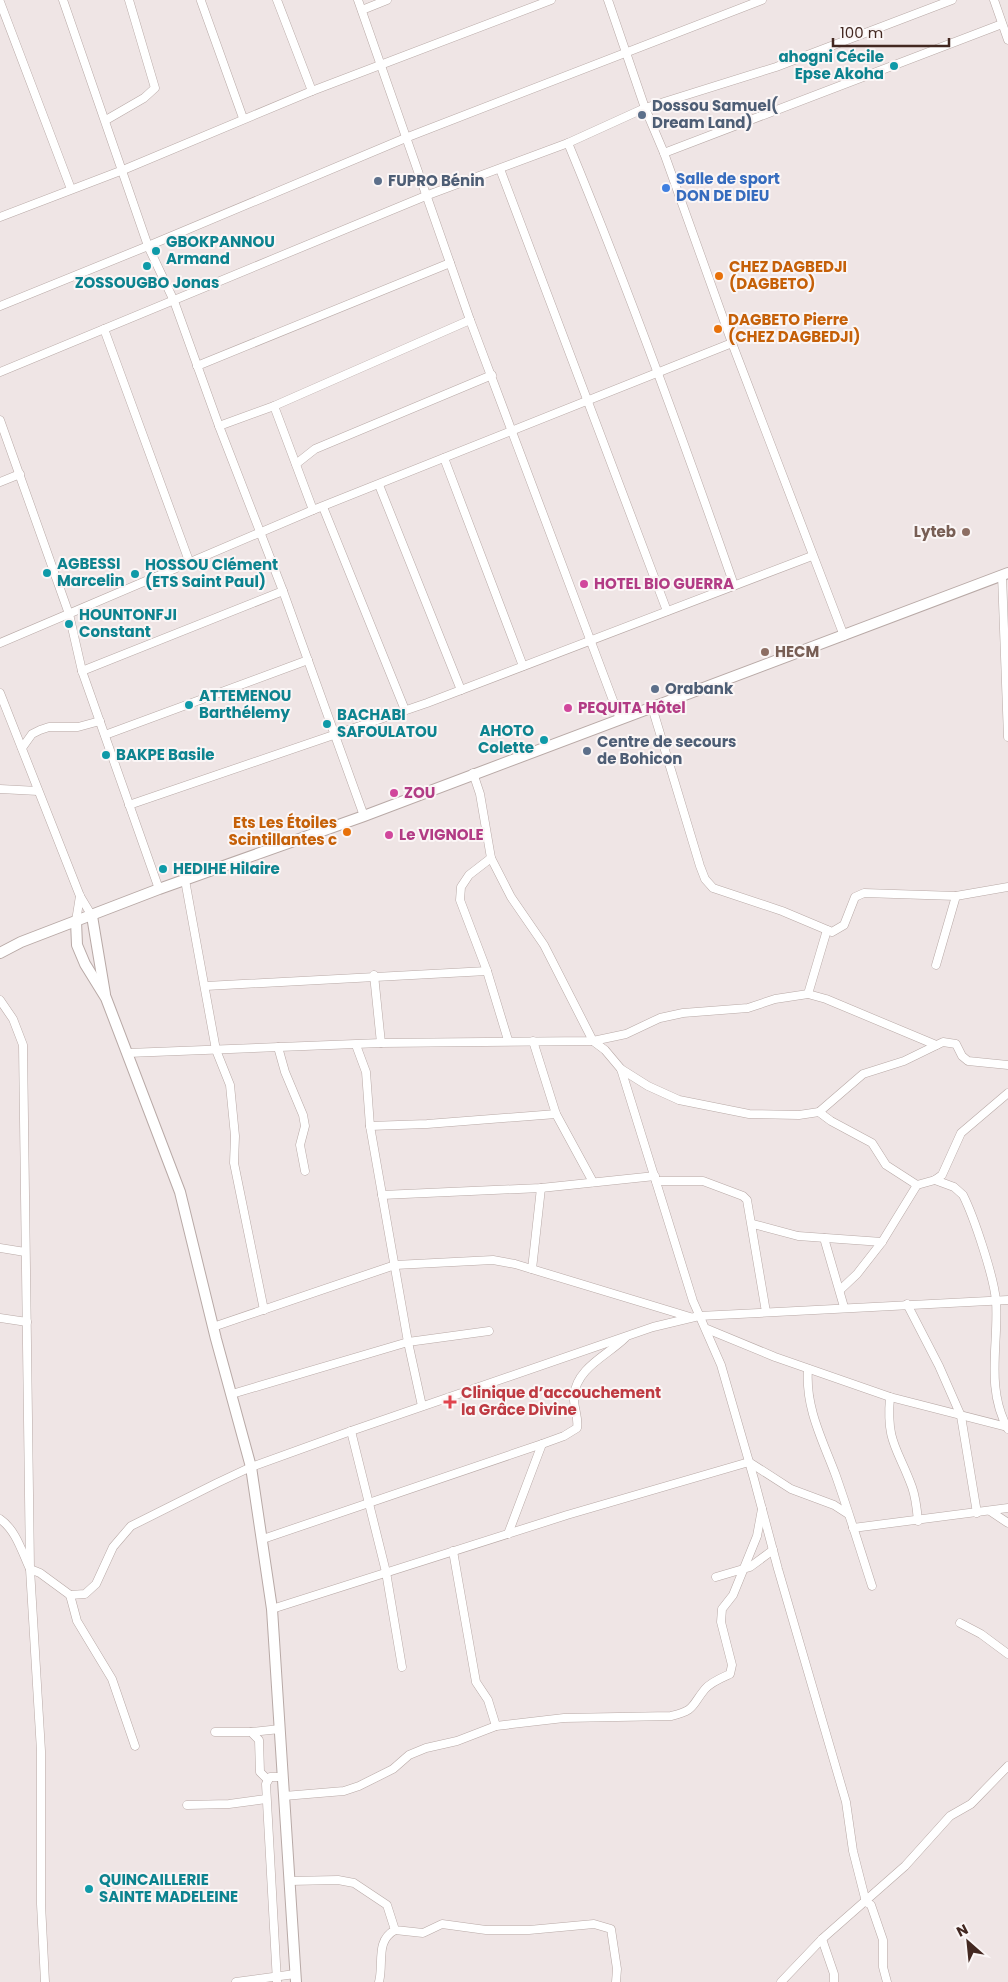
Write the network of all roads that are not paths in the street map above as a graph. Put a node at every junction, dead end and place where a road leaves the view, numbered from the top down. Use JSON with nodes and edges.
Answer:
{"nodes":[{"id":1,"x":63,"y":0,"type":"edge"},
{"id":2,"x":129,"y":0,"type":"edge"},
{"id":3,"x":277,"y":0,"type":"edge"},
{"id":4,"x":358,"y":0,"type":"edge"},
{"id":5,"x":387,"y":0,"type":"edge"},
{"id":6,"x":551,"y":0,"type":"edge"},
{"id":7,"x":608,"y":0,"type":"edge"},
{"id":8,"x":762,"y":0,"type":"edge"},
{"id":9,"x":952,"y":0,"type":"edge"},
{"id":10,"x":994,"y":0,"type":"edge"},
{"id":11,"x":201,"y":1,"type":"edge"},
{"id":12,"x":0,"y":2,"type":"edge"},
{"id":13,"x":362,"y":10,"type":"junction"},
{"id":14,"x":1002,"y":24,"type":"junction"},
{"id":15,"x":1008,"y":40,"type":"edge"},
{"id":16,"x":628,"y":52,"type":"junction"},
{"id":17,"x":382,"y":64,"type":"junction"},
{"id":18,"x":312,"y":91,"type":"junction"},
{"id":19,"x":645,"y":108,"type":"junction"},
{"id":20,"x":243,"y":118,"type":"junction"},
{"id":21,"x":106,"y":120,"type":"junction"},
{"id":22,"x":408,"y":137,"type":"junction"},
{"id":23,"x":568,"y":143,"type":"junction"},
{"id":24,"x":664,"y":153,"type":"junction"},
{"id":25,"x":500,"y":169,"type":"junction"},
{"id":26,"x":123,"y":170,"type":"junction"},
{"id":27,"x":70,"y":189,"type":"junction"},
{"id":28,"x":428,"y":195,"type":"junction"},
{"id":29,"x":0,"y":216,"type":"edge"},
{"id":30,"x":148,"y":246,"type":"junction"},
{"id":31,"x":450,"y":263,"type":"junction"},
{"id":32,"x":174,"y":301,"type":"junction"},
{"id":33,"x":0,"y":306,"type":"edge"},
{"id":34,"x":470,"y":320,"type":"junction"},
{"id":35,"x":104,"y":329,"type":"junction"},
{"id":36,"x":732,"y":343,"type":"junction"},
{"id":37,"x":197,"y":366,"type":"junction"},
{"id":38,"x":0,"y":372,"type":"edge"},
{"id":39,"x":657,"y":374,"type":"junction"},
{"id":40,"x":492,"y":375,"type":"junction"},
{"id":41,"x":588,"y":399,"type":"junction"},
{"id":42,"x":274,"y":406,"type":"junction"},
{"id":43,"x":0,"y":420,"type":"edge"},
{"id":44,"x":219,"y":426,"type":"junction"},
{"id":45,"x":512,"y":429,"type":"junction"},
{"id":46,"x":444,"y":458,"type":"junction"},
{"id":47,"x":296,"y":464,"type":"junction"},
{"id":48,"x":20,"y":474,"type":"junction"},
{"id":49,"x":0,"y":482,"type":"edge"},
{"id":50,"x":379,"y":485,"type":"junction"},
{"id":51,"x":323,"y":507,"type":"junction"},
{"id":52,"x":313,"y":510,"type":"junction"},
{"id":53,"x":262,"y":532,"type":"junction"},
{"id":54,"x":812,"y":556,"type":"junction"},
{"id":55,"x":189,"y":562,"type":"junction"},
{"id":56,"x":1005,"y":574,"type":"edge"},
{"id":57,"x":734,"y":585,"type":"junction"},
{"id":58,"x":283,"y":591,"type":"junction"},
{"id":59,"x":667,"y":611,"type":"junction"},
{"id":60,"x":69,"y":614,"type":"junction"},
{"id":61,"x":844,"y":636,"type":"junction"},
{"id":62,"x":592,"y":641,"type":"junction"},
{"id":63,"x":0,"y":643,"type":"edge"},
{"id":64,"x":308,"y":660,"type":"junction"},
{"id":65,"x":523,"y":666,"type":"junction"},
{"id":66,"x":82,"y":672,"type":"junction"},
{"id":67,"x":461,"y":690,"type":"junction"},
{"id":68,"x":1007,"y":691,"type":"edge"},
{"id":69,"x":0,"y":693,"type":"edge"},
{"id":70,"x":652,"y":707,"type":"junction"},
{"id":71,"x":405,"y":710,"type":"junction"},
{"id":72,"x":3,"y":712,"type":"edge"},
{"id":73,"x":620,"y":719,"type":"junction"},
{"id":74,"x":100,"y":721,"type":"junction"},
{"id":75,"x":105,"y":735,"type":"junction"},
{"id":76,"x":335,"y":735,"type":"junction"},
{"id":77,"x":1008,"y":737,"type":"edge"},
{"id":78,"x":22,"y":748,"type":"junction"},
{"id":79,"x":473,"y":773,"type":"junction"},
{"id":80,"x":0,"y":789,"type":"edge"},
{"id":81,"x":38,"y":791,"type":"junction"},
{"id":82,"x":129,"y":804,"type":"junction"},
{"id":83,"x":364,"y":816,"type":"junction"},
{"id":84,"x":491,"y":858,"type":"junction"},
{"id":85,"x":185,"y":880,"type":"junction"},
{"id":86,"x":1008,"y":887,"type":"edge"},
{"id":87,"x":159,"y":889,"type":"junction"},
{"id":88,"x":80,"y":896,"type":"junction"},
{"id":89,"x":956,"y":896,"type":"junction"},
{"id":90,"x":92,"y":916,"type":"junction"},
{"id":91,"x":76,"y":922,"type":"junction"},
{"id":92,"x":827,"y":930,"type":"junction"},
{"id":93,"x":0,"y":953,"type":"edge"},
{"id":94,"x":936,"y":965,"type":"dead end"},
{"id":95,"x":487,"y":970,"type":"junction"},
{"id":96,"x":374,"y":975,"type":"junction"},
{"id":97,"x":206,"y":986,"type":"junction"},
{"id":98,"x":808,"y":994,"type":"junction"},
{"id":99,"x":106,"y":998,"type":"junction"},
{"id":100,"x":0,"y":1000,"type":"edge"},
{"id":101,"x":508,"y":1040,"type":"junction"},
{"id":102,"x":533,"y":1041,"type":"junction"},
{"id":103,"x":593,"y":1041,"type":"junction"},
{"id":104,"x":381,"y":1043,"type":"junction"},
{"id":105,"x":356,"y":1045,"type":"junction"},
{"id":106,"x":936,"y":1045,"type":"junction"},
{"id":107,"x":278,"y":1047,"type":"junction"},
{"id":108,"x":216,"y":1050,"type":"junction"},
{"id":109,"x":128,"y":1053,"type":"junction"},
{"id":110,"x":1008,"y":1066,"type":"edge"},
{"id":111,"x":621,"y":1069,"type":"junction"},
{"id":112,"x":1008,"y":1093,"type":"edge"},
{"id":113,"x":819,"y":1112,"type":"junction"},
{"id":114,"x":556,"y":1114,"type":"junction"},
{"id":115,"x":370,"y":1126,"type":"junction"},
{"id":116,"x":305,"y":1171,"type":"dead end"},
{"id":117,"x":656,"y":1179,"type":"junction"},
{"id":118,"x":935,"y":1180,"type":"junction"},
{"id":119,"x":593,"y":1182,"type":"junction"},
{"id":120,"x":917,"y":1185,"type":"junction"},
{"id":121,"x":542,"y":1188,"type":"junction"},
{"id":122,"x":382,"y":1195,"type":"junction"},
{"id":123,"x":752,"y":1224,"type":"junction"},
{"id":124,"x":824,"y":1238,"type":"junction"},
{"id":125,"x":882,"y":1242,"type":"junction"},
{"id":126,"x":0,"y":1248,"type":"edge"},
{"id":127,"x":25,"y":1252,"type":"junction"},
{"id":128,"x":396,"y":1265,"type":"junction"},
{"id":129,"x":532,"y":1269,"type":"junction"},
{"id":130,"x":840,"y":1290,"type":"junction"},
{"id":131,"x":996,"y":1300,"type":"junction"},
{"id":132,"x":1008,"y":1300,"type":"edge"},
{"id":133,"x":907,"y":1304,"type":"junction"},
{"id":134,"x":844,"y":1307,"type":"junction"},
{"id":135,"x":264,"y":1310,"type":"junction"},
{"id":136,"x":766,"y":1312,"type":"junction"},
{"id":137,"x":699,"y":1316,"type":"junction"},
{"id":138,"x":691,"y":1317,"type":"junction"},
{"id":139,"x":0,"y":1318,"type":"edge"},
{"id":140,"x":27,"y":1322,"type":"junction"},
{"id":141,"x":213,"y":1327,"type":"junction"},
{"id":142,"x":707,"y":1329,"type":"junction"},
{"id":143,"x":489,"y":1331,"type":"dead end"},
{"id":144,"x":629,"y":1335,"type":"junction"},
{"id":145,"x":408,"y":1342,"type":"junction"},
{"id":146,"x":808,"y":1370,"type":"junction"},
{"id":147,"x":232,"y":1394,"type":"junction"},
{"id":148,"x":890,"y":1398,"type":"junction"},
{"id":149,"x":422,"y":1406,"type":"junction"},
{"id":150,"x":961,"y":1416,"type":"junction"},
{"id":151,"x":1007,"y":1428,"type":"edge"},
{"id":152,"x":350,"y":1431,"type":"junction"},
{"id":153,"x":542,"y":1444,"type":"junction"},
{"id":154,"x":749,"y":1462,"type":"junction"},
{"id":155,"x":252,"y":1467,"type":"junction"},
{"id":156,"x":370,"y":1503,"type":"junction"},
{"id":157,"x":762,"y":1508,"type":"junction"},
{"id":158,"x":1008,"y":1508,"type":"edge"},
{"id":159,"x":990,"y":1511,"type":"junction"},
{"id":160,"x":977,"y":1513,"type":"junction"},
{"id":161,"x":848,"y":1514,"type":"junction"},
{"id":162,"x":0,"y":1519,"type":"edge"},
{"id":163,"x":918,"y":1521,"type":"junction"},
{"id":164,"x":1008,"y":1523,"type":"edge"},
{"id":165,"x":853,"y":1528,"type":"junction"},
{"id":166,"x":508,"y":1534,"type":"junction"},
{"id":167,"x":263,"y":1539,"type":"junction"},
{"id":168,"x":773,"y":1550,"type":"junction"},
{"id":169,"x":453,"y":1551,"type":"junction"},
{"id":170,"x":30,"y":1569,"type":"junction"},
{"id":171,"x":743,"y":1570,"type":"junction"},
{"id":172,"x":386,"y":1572,"type":"junction"},
{"id":173,"x":716,"y":1577,"type":"dead end"},
{"id":174,"x":872,"y":1586,"type":"dead end"},
{"id":175,"x":70,"y":1595,"type":"junction"},
{"id":176,"x":272,"y":1609,"type":"junction"},
{"id":177,"x":960,"y":1623,"type":"dead end"},
{"id":178,"x":1007,"y":1653,"type":"edge"},
{"id":179,"x":402,"y":1667,"type":"dead end"},
{"id":180,"x":496,"y":1726,"type":"junction"},
{"id":181,"x":280,"y":1729,"type":"junction"},
{"id":182,"x":215,"y":1732,"type":"dead end"},
{"id":183,"x":251,"y":1732,"type":"junction"},
{"id":184,"x":135,"y":1746,"type":"dead end"},
{"id":185,"x":1008,"y":1766,"type":"edge"},
{"id":186,"x":283,"y":1777,"type":"junction"},
{"id":187,"x":267,"y":1779,"type":"junction"},
{"id":188,"x":284,"y":1796,"type":"junction"},
{"id":189,"x":266,"y":1799,"type":"junction"},
{"id":190,"x":187,"y":1805,"type":"dead end"},
{"id":191,"x":289,"y":1881,"type":"junction"},
{"id":192,"x":866,"y":1902,"type":"junction"},
{"id":193,"x":395,"y":1930,"type":"junction"},
{"id":194,"x":822,"y":1939,"type":"junction"},
{"id":195,"x":295,"y":1978,"type":"edge"},
{"id":196,"x":277,"y":1979,"type":"edge"},
{"id":197,"x":45,"y":1982,"type":"edge"},
{"id":198,"x":236,"y":1982,"type":"edge"},
{"id":199,"x":379,"y":1982,"type":"edge"},
{"id":200,"x":616,"y":1982,"type":"edge"},
{"id":201,"x":781,"y":1982,"type":"edge"},
{"id":202,"x":834,"y":1982,"type":"edge"},
{"id":203,"x":887,"y":1982,"type":"edge"}],
"edges":[{"from":1,"to":21,"type":"street"},
{"from":2,"to":21,"type":"street"},
{"from":3,"to":18,"type":"street"},
{"from":4,"to":13,"type":"street"},
{"from":5,"to":13,"type":"street"},
{"from":6,"to":17,"type":"street"},
{"from":7,"to":16,"type":"street"},
{"from":8,"to":16,"type":"street"},
{"from":9,"to":19,"type":"street"},
{"from":10,"to":14,"type":"street"},
{"from":11,"to":20,"type":"street"},
{"from":12,"to":27,"type":"street"},
{"from":13,"to":17,"type":"street"},
{"from":14,"to":15,"type":"street"},
{"from":14,"to":24,"type":"street"},
{"from":16,"to":19,"type":"street"},
{"from":16,"to":22,"type":"street"},
{"from":17,"to":18,"type":"street"},
{"from":17,"to":22,"type":"street"},
{"from":18,"to":20,"type":"street"},
{"from":19,"to":23,"type":"street"},
{"from":19,"to":24,"type":"street"},
{"from":20,"to":26,"type":"street"},
{"from":21,"to":26,"type":"street"},
{"from":22,"to":28,"type":"street"},
{"from":22,"to":30,"type":"street"},
{"from":23,"to":25,"type":"street"},
{"from":23,"to":39,"type":"street"},
{"from":24,"to":36,"type":"street"},
{"from":25,"to":28,"type":"street"},
{"from":25,"to":41,"type":"street"},
{"from":26,"to":27,"type":"street"},
{"from":26,"to":30,"type":"street"},
{"from":27,"to":29,"type":"street"},
{"from":28,"to":31,"type":"street"},
{"from":28,"to":32,"type":"street"},
{"from":30,"to":32,"type":"street"},
{"from":30,"to":33,"type":"street"},
{"from":31,"to":34,"type":"street"},
{"from":31,"to":37,"type":"street"},
{"from":32,"to":35,"type":"street"},
{"from":32,"to":37,"type":"street"},
{"from":34,"to":40,"type":"street"},
{"from":34,"to":42,"type":"street"},
{"from":35,"to":38,"type":"street"},
{"from":35,"to":55,"type":"street"},
{"from":36,"to":39,"type":"street"},
{"from":36,"to":54,"type":"street"},
{"from":37,"to":44,"type":"street"},
{"from":39,"to":41,"type":"street"},
{"from":39,"to":57,"type":"street"},
{"from":40,"to":45,"type":"street"},
{"from":40,"to":47,"type":"street"},
{"from":41,"to":45,"type":"street"},
{"from":41,"to":59,"type":"street"},
{"from":42,"to":44,"type":"street"},
{"from":42,"to":47,"type":"street"},
{"from":43,"to":48,"type":"street"},
{"from":44,"to":53,"type":"street"},
{"from":45,"to":46,"type":"street"},
{"from":45,"to":62,"type":"street"},
{"from":46,"to":50,"type":"street"},
{"from":46,"to":65,"type":"street"},
{"from":47,"to":52,"type":"street"},
{"from":48,"to":49,"type":"street"},
{"from":48,"to":60,"type":"street"},
{"from":50,"to":51,"type":"street"},
{"from":50,"to":67,"type":"street"},
{"from":51,"to":52,"type":"street"},
{"from":51,"to":71,"type":"street"},
{"from":52,"to":53,"type":"street"},
{"from":53,"to":55,"type":"street"},
{"from":53,"to":58,"type":"street"},
{"from":54,"to":57,"type":"street"},
{"from":54,"to":61,"type":"street"},
{"from":55,"to":60,"type":"street"},
{"from":56,"to":61,"type":"street"},
{"from":56,"to":68,"type":"street"},
{"from":57,"to":59,"type":"street"},
{"from":58,"to":64,"type":"street"},
{"from":58,"to":66,"type":"street"},
{"from":59,"to":62,"type":"street"},
{"from":60,"to":63,"type":"street"},
{"from":60,"to":66,"type":"street"},
{"from":61,"to":70,"type":"street"},
{"from":62,"to":65,"type":"street"},
{"from":62,"to":73,"type":"street"},
{"from":64,"to":75,"type":"street"},
{"from":64,"to":76,"type":"street"},
{"from":65,"to":67,"type":"street"},
{"from":66,"to":74,"type":"street"},
{"from":67,"to":71,"type":"street"},
{"from":68,"to":77,"type":"street"},
{"from":69,"to":72,"type":"street"},
{"from":70,"to":73,"type":"street"},
{"from":70,"to":92,"type":"street"},
{"from":71,"to":76,"type":"street"},
{"from":72,"to":78,"type":"street"},
{"from":73,"to":79,"type":"street"},
{"from":74,"to":75,"type":"street"},
{"from":74,"to":78,"type":"street"},
{"from":75,"to":82,"type":"street"},
{"from":76,"to":82,"type":"street"},
{"from":76,"to":83,"type":"street"},
{"from":78,"to":81,"type":"street"},
{"from":79,"to":83,"type":"street"},
{"from":79,"to":84,"type":"street"},
{"from":80,"to":81,"type":"street"},
{"from":81,"to":88,"type":"street"},
{"from":82,"to":87,"type":"street"},
{"from":83,"to":85,"type":"street"},
{"from":84,"to":95,"type":"street"},
{"from":84,"to":103,"type":"street"},
{"from":85,"to":87,"type":"street"},
{"from":85,"to":97,"type":"street"},
{"from":86,"to":89,"type":"street"},
{"from":87,"to":90,"type":"street"},
{"from":88,"to":90,"type":"street"},
{"from":88,"to":91,"type":"street"},
{"from":89,"to":92,"type":"street"},
{"from":89,"to":94,"type":"street"},
{"from":90,"to":91,"type":"street"},
{"from":90,"to":99,"type":"street"},
{"from":91,"to":93,"type":"street"},
{"from":91,"to":99,"type":"street"},
{"from":92,"to":98,"type":"street"},
{"from":95,"to":96,"type":"street"},
{"from":95,"to":101,"type":"street"},
{"from":96,"to":97,"type":"street"},
{"from":96,"to":104,"type":"street"},
{"from":97,"to":108,"type":"street"},
{"from":98,"to":103,"type":"street"},
{"from":98,"to":106,"type":"street"},
{"from":99,"to":109,"type":"street"},
{"from":100,"to":127,"type":"street"},
{"from":101,"to":102,"type":"street"},
{"from":101,"to":104,"type":"street"},
{"from":102,"to":103,"type":"street"},
{"from":102,"to":114,"type":"street"},
{"from":103,"to":111,"type":"street"},
{"from":104,"to":105,"type":"street"},
{"from":105,"to":107,"type":"street"},
{"from":105,"to":115,"type":"street"},
{"from":106,"to":110,"type":"street"},
{"from":106,"to":113,"type":"street"},
{"from":107,"to":108,"type":"street"},
{"from":107,"to":116,"type":"street"},
{"from":108,"to":109,"type":"street"},
{"from":108,"to":135,"type":"street"},
{"from":109,"to":141,"type":"street"},
{"from":111,"to":113,"type":"street"},
{"from":111,"to":117,"type":"street"},
{"from":112,"to":118,"type":"street"},
{"from":113,"to":120,"type":"street"},
{"from":114,"to":115,"type":"street"},
{"from":114,"to":119,"type":"street"},
{"from":115,"to":122,"type":"street"},
{"from":117,"to":119,"type":"street"},
{"from":117,"to":123,"type":"street"},
{"from":117,"to":137,"type":"street"},
{"from":118,"to":120,"type":"street"},
{"from":118,"to":131,"type":"street"},
{"from":119,"to":121,"type":"street"},
{"from":120,"to":125,"type":"street"},
{"from":121,"to":122,"type":"street"},
{"from":121,"to":129,"type":"street"},
{"from":122,"to":128,"type":"street"},
{"from":123,"to":124,"type":"street"},
{"from":123,"to":136,"type":"street"},
{"from":124,"to":125,"type":"street"},
{"from":124,"to":130,"type":"street"},
{"from":125,"to":130,"type":"street"},
{"from":126,"to":127,"type":"street"},
{"from":127,"to":140,"type":"street"},
{"from":128,"to":129,"type":"street"},
{"from":128,"to":135,"type":"street"},
{"from":128,"to":145,"type":"street"},
{"from":129,"to":138,"type":"street"},
{"from":130,"to":134,"type":"street"},
{"from":131,"to":132,"type":"street"},
{"from":131,"to":133,"type":"street"},
{"from":131,"to":151,"type":"street"},
{"from":133,"to":134,"type":"street"},
{"from":133,"to":150,"type":"street"},
{"from":134,"to":136,"type":"street"},
{"from":135,"to":141,"type":"street"},
{"from":136,"to":137,"type":"street"},
{"from":137,"to":138,"type":"street"},
{"from":137,"to":142,"type":"street"},
{"from":138,"to":144,"type":"street"},
{"from":139,"to":140,"type":"street"},
{"from":140,"to":170,"type":"street"},
{"from":141,"to":147,"type":"street"},
{"from":142,"to":146,"type":"street"},
{"from":142,"to":154,"type":"street"},
{"from":143,"to":145,"type":"street"},
{"from":144,"to":149,"type":"street"},
{"from":144,"to":153,"type":"street"},
{"from":145,"to":147,"type":"street"},
{"from":145,"to":149,"type":"street"},
{"from":146,"to":148,"type":"street"},
{"from":146,"to":161,"type":"street"},
{"from":147,"to":155,"type":"street"},
{"from":148,"to":150,"type":"street"},
{"from":148,"to":163,"type":"street"},
{"from":149,"to":152,"type":"street"},
{"from":150,"to":151,"type":"street"},
{"from":150,"to":160,"type":"street"},
{"from":152,"to":155,"type":"street"},
{"from":152,"to":156,"type":"street"},
{"from":153,"to":156,"type":"street"},
{"from":153,"to":166,"type":"street"},
{"from":154,"to":157,"type":"street"},
{"from":154,"to":161,"type":"street"},
{"from":154,"to":166,"type":"street"},
{"from":155,"to":167,"type":"street"},
{"from":155,"to":175,"type":"street"},
{"from":156,"to":167,"type":"street"},
{"from":156,"to":172,"type":"street"},
{"from":157,"to":168,"type":"street"},
{"from":157,"to":171,"type":"street"},
{"from":158,"to":159,"type":"street"},
{"from":159,"to":160,"type":"street"},
{"from":159,"to":164,"type":"street"},
{"from":160,"to":163,"type":"street"},
{"from":161,"to":165,"type":"street"},
{"from":162,"to":170,"type":"street"},
{"from":163,"to":165,"type":"street"},
{"from":165,"to":174,"type":"street"},
{"from":166,"to":169,"type":"street"},
{"from":167,"to":176,"type":"street"},
{"from":168,"to":171,"type":"street"},
{"from":168,"to":192,"type":"street"},
{"from":169,"to":172,"type":"street"},
{"from":169,"to":180,"type":"street"},
{"from":170,"to":175,"type":"street"},
{"from":170,"to":197,"type":"street"},
{"from":171,"to":173,"type":"street"},
{"from":171,"to":180,"type":"street"},
{"from":172,"to":176,"type":"street"},
{"from":172,"to":179,"type":"street"},
{"from":175,"to":184,"type":"street"},
{"from":176,"to":181,"type":"street"},
{"from":177,"to":178,"type":"street"},
{"from":180,"to":188,"type":"street"},
{"from":181,"to":183,"type":"street"},
{"from":181,"to":186,"type":"street"},
{"from":182,"to":183,"type":"street"},
{"from":183,"to":187,"type":"street"},
{"from":185,"to":192,"type":"street"},
{"from":186,"to":187,"type":"street"},
{"from":186,"to":188,"type":"street"},
{"from":187,"to":189,"type":"street"},
{"from":188,"to":191,"type":"street"},
{"from":189,"to":190,"type":"street"},
{"from":189,"to":196,"type":"street"},
{"from":191,"to":193,"type":"street"},
{"from":191,"to":195,"type":"street"},
{"from":192,"to":194,"type":"street"},
{"from":192,"to":203,"type":"street"},
{"from":193,"to":199,"type":"street"},
{"from":193,"to":200,"type":"street"},
{"from":194,"to":201,"type":"street"},
{"from":194,"to":202,"type":"street"},
{"from":195,"to":196,"type":"street"},
{"from":196,"to":198,"type":"street"}]}
